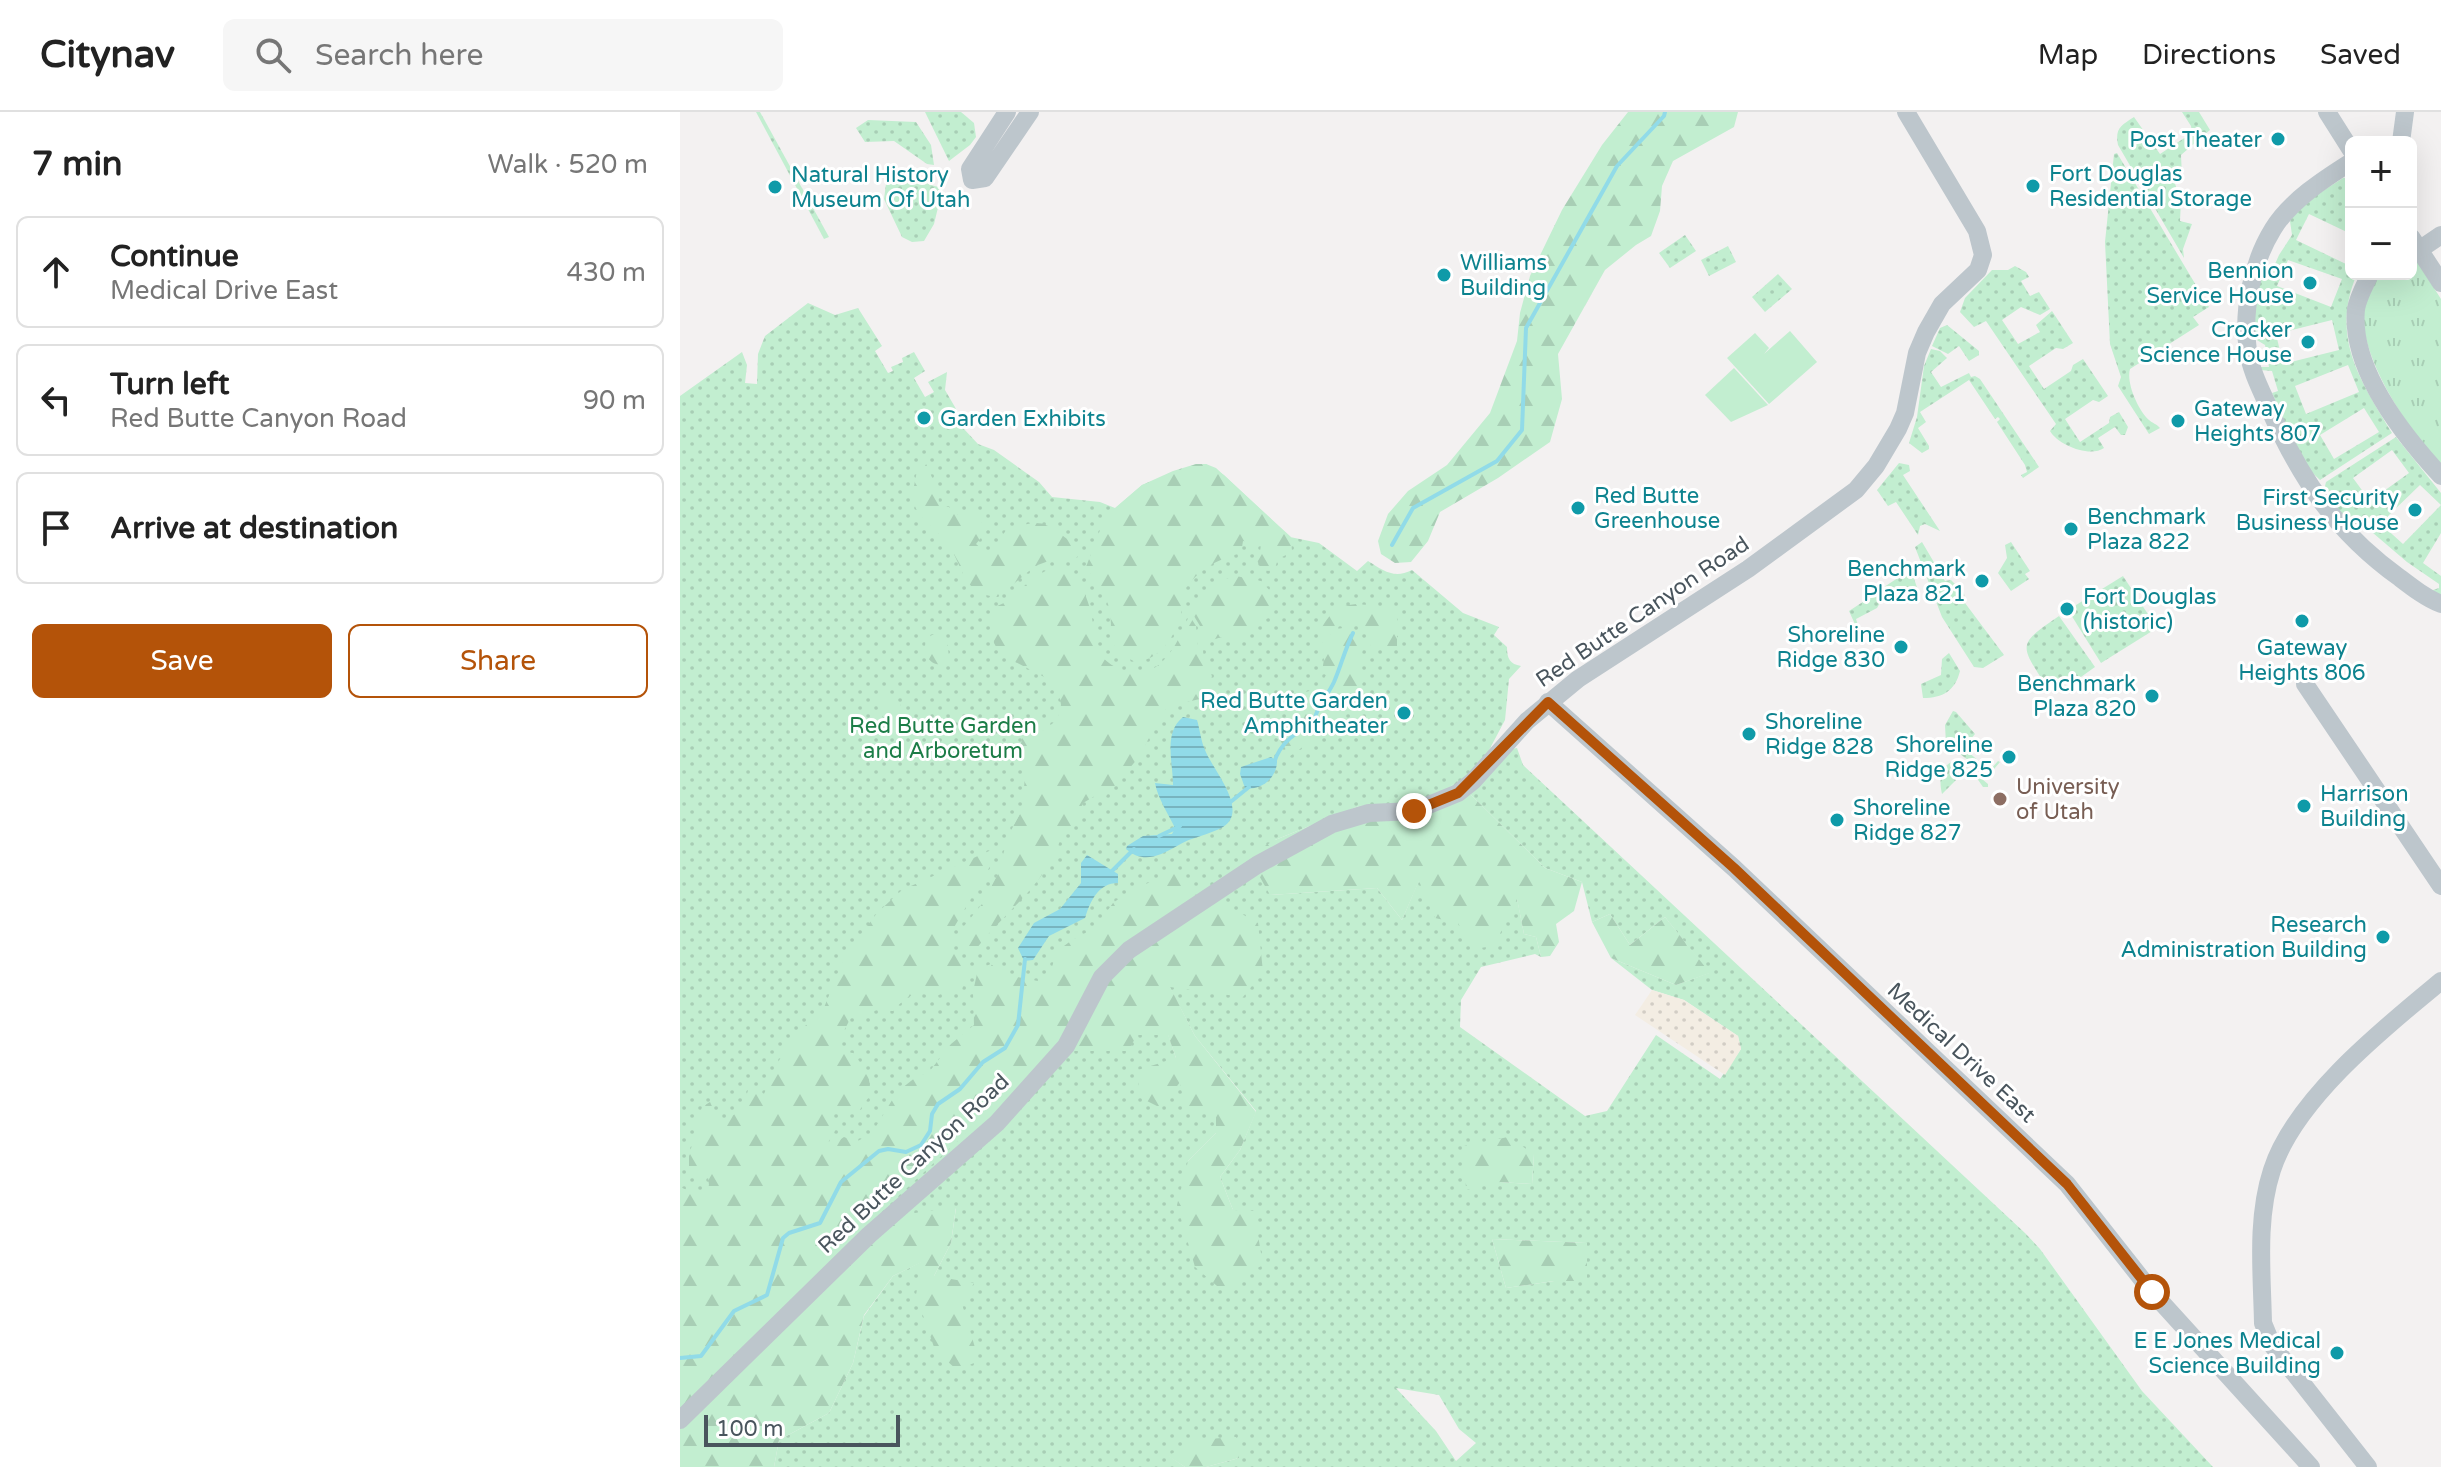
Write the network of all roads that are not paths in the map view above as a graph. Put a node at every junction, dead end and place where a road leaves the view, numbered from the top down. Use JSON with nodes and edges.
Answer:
{"nodes":[{"id":1,"x":1007,"y":112,"type":"edge"},
{"id":2,"x":1030,"y":112,"type":"edge"},
{"id":3,"x":1906,"y":112,"type":"edge"},
{"id":4,"x":2327,"y":112,"type":"edge"},
{"id":5,"x":2405,"y":112,"type":"edge"},
{"id":6,"x":2402,"y":136,"type":"edge"},
{"id":7,"x":2345,"y":140,"type":"edge"},
{"id":8,"x":2345,"y":166,"type":"edge"},
{"id":9,"x":2441,"y":235,"type":"edge"},
{"id":10,"x":2417,"y":243,"type":"edge"},
{"id":11,"x":2417,"y":247,"type":"edge"},
{"id":12,"x":2367,"y":280,"type":"edge"},
{"id":13,"x":2441,"y":283,"type":"edge"},
{"id":14,"x":2441,"y":476,"type":"edge"},
{"id":15,"x":2441,"y":604,"type":"edge"},
{"id":16,"x":2305,"y":684,"type":"dead end"},
{"id":17,"x":1548,"y":702,"type":"junction"},
{"id":18,"x":2440,"y":884,"type":"edge"},
{"id":19,"x":2441,"y":981,"type":"edge"},
{"id":20,"x":680,"y":1420,"type":"edge"},
{"id":21,"x":2311,"y":1467,"type":"edge"},
{"id":22,"x":2368,"y":1467,"type":"edge"}],
"edges":[{"from":1,"to":2,"type":"street"},
{"from":3,"to":17,"type":"street","name":"Red Butte Canyon Road"},
{"from":4,"to":7,"type":"street"},
{"from":5,"to":6,"type":"street"},
{"from":8,"to":15,"type":"street"},
{"from":9,"to":10,"type":"street"},
{"from":11,"to":13,"type":"street"},
{"from":12,"to":14,"type":"street"},
{"from":16,"to":18,"type":"street"},
{"from":17,"to":20,"type":"street","name":"Red Butte Canyon Road"},
{"from":17,"to":21,"type":"street","name":"Medical Drive East"},
{"from":19,"to":22,"type":"street"}]}
